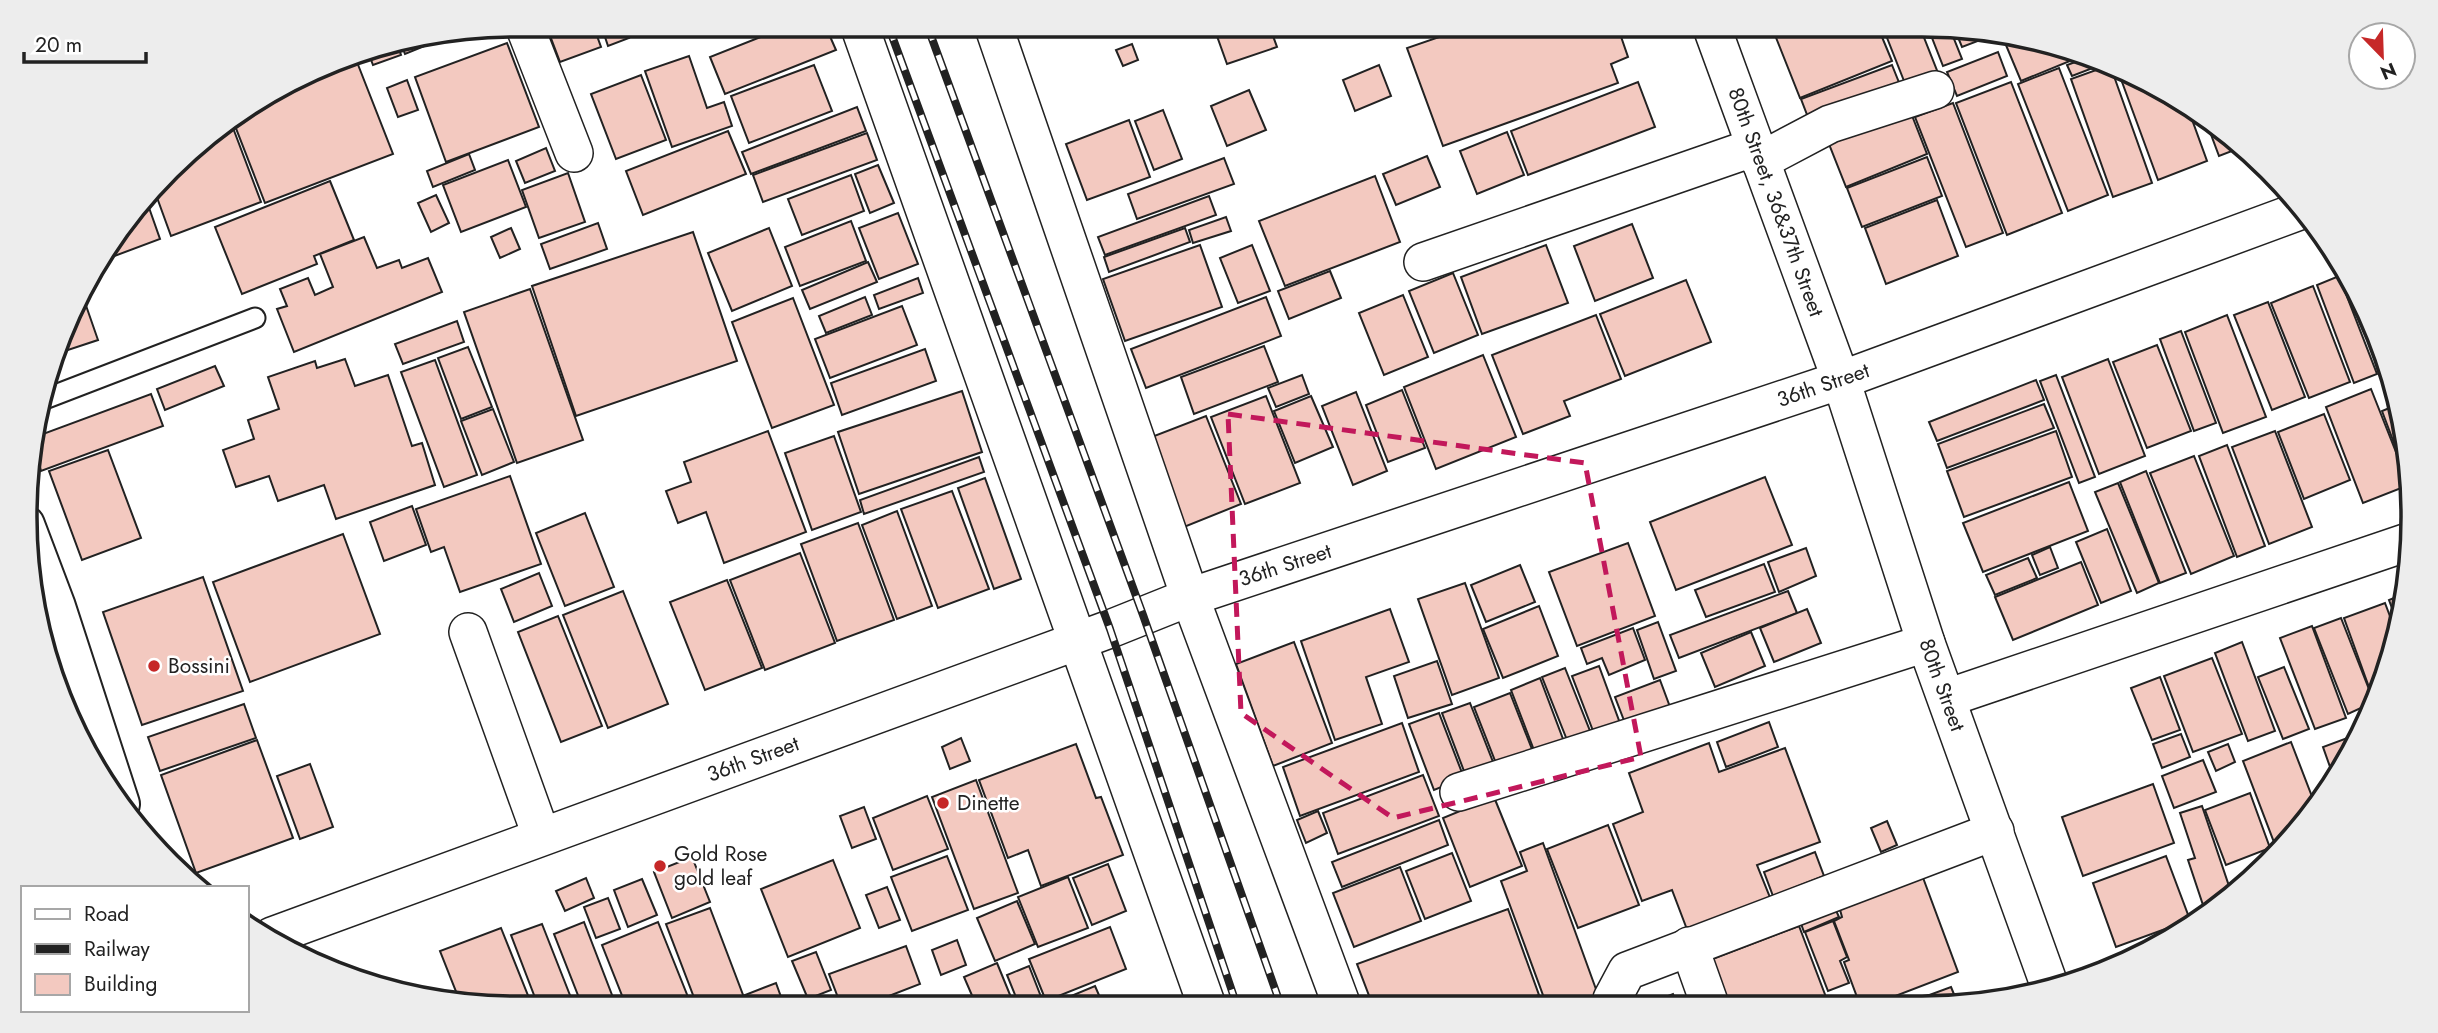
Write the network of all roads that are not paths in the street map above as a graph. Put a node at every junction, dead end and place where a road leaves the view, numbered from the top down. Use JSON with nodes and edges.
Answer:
{"nodes":[{"id":1,"x":529,"y":37,"type":"edge"},
{"id":2,"x":864,"y":37,"type":"edge"},
{"id":3,"x":997,"y":37,"type":"edge"},
{"id":4,"x":1716,"y":37,"type":"edge"},
{"id":5,"x":1935,"y":90,"type":"dead end"},
{"id":6,"x":574,"y":153,"type":"dead end"},
{"id":7,"x":1758,"y":154,"type":"junction"},
{"id":8,"x":2293,"y":213,"type":"edge"},
{"id":9,"x":1423,"y":262,"type":"dead end"},
{"id":10,"x":255,"y":318,"type":"dead end"},
{"id":11,"x":1840,"y":380,"type":"junction"},
{"id":12,"x":52,"y":396,"type":"edge"},
{"id":13,"x":2400,"y":545,"type":"edge"},
{"id":14,"x":39,"y":563,"type":"edge"},
{"id":15,"x":1190,"y":597,"type":"junction"},
{"id":16,"x":468,"y":632,"type":"dead end"},
{"id":17,"x":1079,"y":640,"type":"junction"},
{"id":18,"x":1926,"y":643,"type":"junction"},
{"id":19,"x":1947,"y":698,"type":"junction"},
{"id":20,"x":108,"y":767,"type":"edge"},
{"id":21,"x":1459,"y":792,"type":"dead end"},
{"id":22,"x":1996,"y":831,"type":"junction"},
{"id":23,"x":541,"y":835,"type":"junction"},
{"id":24,"x":279,"y":933,"type":"edge"},
{"id":25,"x":1689,"y":946,"type":"junction"},
{"id":26,"x":2047,"y":980,"type":"edge"},
{"id":27,"x":1204,"y":996,"type":"edge"},
{"id":28,"x":1338,"y":996,"type":"edge"},
{"id":29,"x":1614,"y":996,"type":"edge"},
{"id":30,"x":1707,"y":996,"type":"edge"}],
"edges":[{"from":1,"to":6,"type":"street"},
{"from":2,"to":17,"type":"street"},
{"from":3,"to":15,"type":"street"},
{"from":4,"to":7,"type":"street","name":"80th Street, 36&37th Street"},
{"from":5,"to":7,"type":"street"},
{"from":7,"to":9,"type":"street"},
{"from":7,"to":11,"type":"street","name":"80th Street, 36&37th Street"},
{"from":8,"to":11,"type":"street","name":"36th Street"},
{"from":10,"to":12,"type":"lane"},
{"from":11,"to":15,"type":"street","name":"36th Street"},
{"from":11,"to":18,"type":"street","name":"80th Street"},
{"from":13,"to":19,"type":"street"},
{"from":14,"to":20,"type":"main road"},
{"from":15,"to":17,"type":"street","name":"36th Street"},
{"from":15,"to":28,"type":"street"},
{"from":16,"to":23,"type":"street"},
{"from":17,"to":23,"type":"street","name":"36th Street"},
{"from":17,"to":27,"type":"street"},
{"from":18,"to":19,"type":"street","name":"80th Street"},
{"from":18,"to":21,"type":"street"},
{"from":19,"to":22,"type":"street","name":"80th Street"},
{"from":22,"to":25,"type":"street"},
{"from":22,"to":26,"type":"street","name":"80th Street"},
{"from":23,"to":24,"type":"street","name":"36th Street"},
{"from":25,"to":29,"type":"street"},
{"from":25,"to":30,"type":"street"}]}
